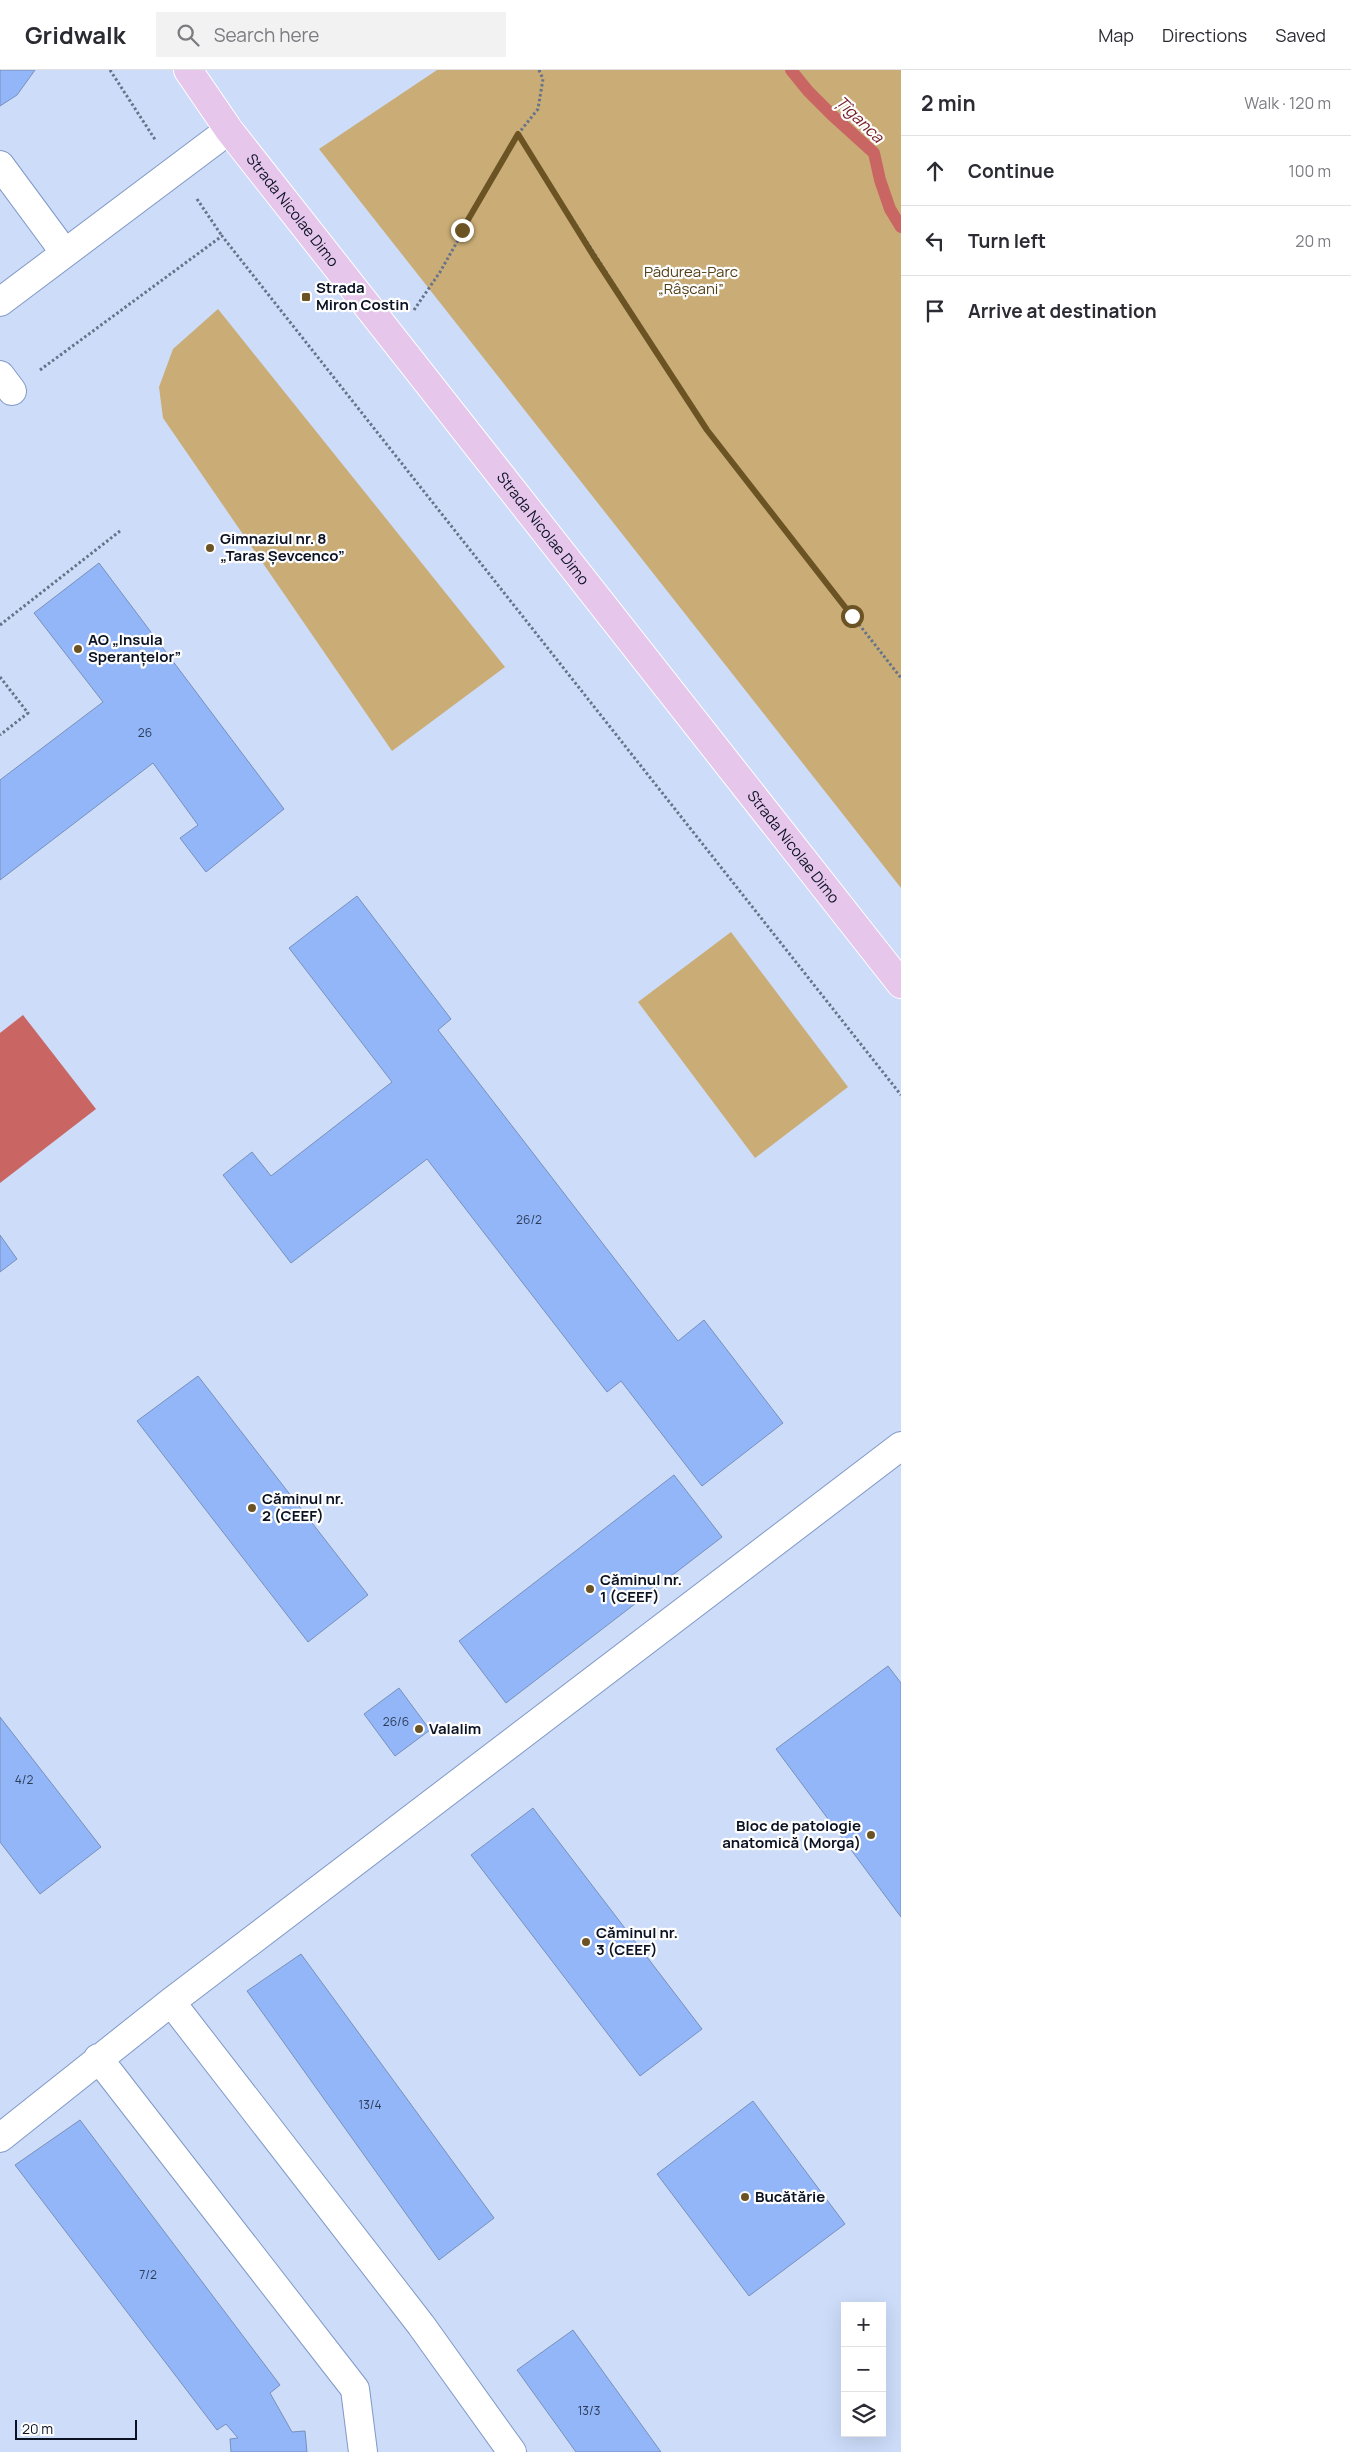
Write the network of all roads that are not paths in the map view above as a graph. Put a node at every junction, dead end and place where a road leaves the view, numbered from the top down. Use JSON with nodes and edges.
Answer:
{"nodes":[{"id":1,"x":188,"y":70,"type":"edge"},
{"id":2,"x":229,"y":130,"type":"junction"},
{"id":3,"x":0,"y":165,"type":"edge"},
{"id":4,"x":65,"y":253,"type":"junction"},
{"id":5,"x":0,"y":302,"type":"edge"},
{"id":6,"x":901,"y":984,"type":"edge"},
{"id":7,"x":901,"y":1446,"type":"edge"},
{"id":8,"x":172,"y":2002,"type":"junction"},
{"id":9,"x":98,"y":2058,"type":"junction"},
{"id":10,"x":0,"y":2138,"type":"edge"},
{"id":11,"x":363,"y":2452,"type":"edge"},
{"id":12,"x":512,"y":2452,"type":"edge"}],
"edges":[{"from":1,"to":2,"type":"main road","name":"Strada Nicolae Dimo"},
{"from":2,"to":4,"type":"street"},
{"from":2,"to":6,"type":"main road","name":"Strada Nicolae Dimo"},
{"from":3,"to":4,"type":"street"},
{"from":4,"to":5,"type":"street"},
{"from":7,"to":8,"type":"street"},
{"from":8,"to":9,"type":"street"},
{"from":8,"to":12,"type":"street"},
{"from":9,"to":10,"type":"street"},
{"from":9,"to":11,"type":"street"}]}
